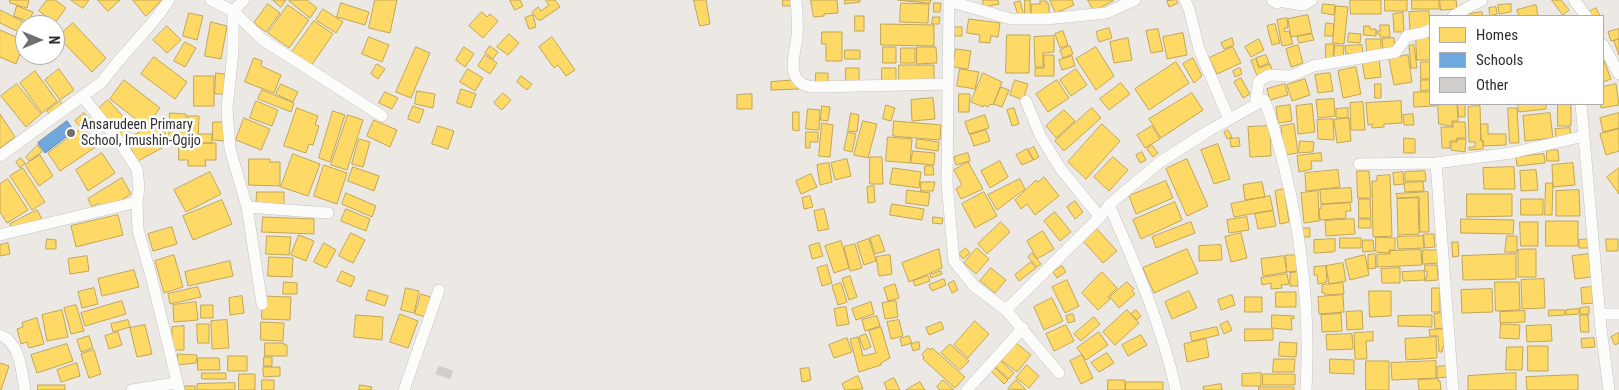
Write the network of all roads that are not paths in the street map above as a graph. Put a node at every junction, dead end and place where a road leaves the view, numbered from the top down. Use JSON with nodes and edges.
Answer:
{"nodes":[{"id":1,"x":169,"y":0,"type":"edge"},
{"id":2,"x":211,"y":0,"type":"edge"},
{"id":3,"x":244,"y":0,"type":"edge"},
{"id":4,"x":796,"y":0,"type":"edge"},
{"id":5,"x":949,"y":0,"type":"edge"},
{"id":6,"x":1135,"y":0,"type":"edge"},
{"id":7,"x":1185,"y":0,"type":"edge"},
{"id":8,"x":1272,"y":0,"type":"edge"},
{"id":9,"x":1312,"y":0,"type":"edge"},
{"id":10,"x":1482,"y":0,"type":"edge"},
{"id":11,"x":1574,"y":0,"type":"edge"},
{"id":12,"x":233,"y":11,"type":"junction"},
{"id":13,"x":1455,"y":15,"type":"edge"},
{"id":14,"x":1585,"y":15,"type":"edge"},
{"id":15,"x":1429,"y":30,"type":"edge"},
{"id":16,"x":1604,"y":47,"type":"edge"},
{"id":17,"x":1619,"y":74,"type":"edge"},
{"id":18,"x":948,"y":84,"type":"junction"},
{"id":19,"x":82,"y":96,"type":"junction"},
{"id":20,"x":1026,"y":101,"type":"dead end"},
{"id":21,"x":1256,"y":105,"type":"junction"},
{"id":22,"x":1581,"y":105,"type":"edge"},
{"id":23,"x":382,"y":116,"type":"dead end"},
{"id":24,"x":1229,"y":119,"type":"junction"},
{"id":25,"x":1584,"y":136,"type":"junction"},
{"id":26,"x":0,"y":156,"type":"edge"},
{"id":27,"x":1436,"y":163,"type":"junction"},
{"id":28,"x":1359,"y":164,"type":"dead end"},
{"id":29,"x":137,"y":202,"type":"junction"},
{"id":30,"x":1109,"y":205,"type":"junction"},
{"id":31,"x":247,"y":207,"type":"junction"},
{"id":32,"x":328,"y":213,"type":"dead end"},
{"id":33,"x":1100,"y":217,"type":"junction"},
{"id":34,"x":0,"y":235,"type":"edge"},
{"id":35,"x":439,"y":290,"type":"dead end"},
{"id":36,"x":262,"y":304,"type":"dead end"},
{"id":37,"x":1006,"y":310,"type":"junction"},
{"id":38,"x":1600,"y":314,"type":"junction"},
{"id":39,"x":1619,"y":314,"type":"edge"},
{"id":40,"x":1022,"y":328,"type":"junction"},
{"id":41,"x":0,"y":335,"type":"edge"},
{"id":42,"x":1060,"y":373,"type":"dead end"},
{"id":43,"x":178,"y":386,"type":"edge"},
{"id":44,"x":25,"y":390,"type":"edge"},
{"id":45,"x":132,"y":390,"type":"edge"},
{"id":46,"x":404,"y":390,"type":"edge"},
{"id":47,"x":967,"y":390,"type":"edge"},
{"id":48,"x":1176,"y":390,"type":"edge"},
{"id":49,"x":1306,"y":390,"type":"edge"},
{"id":50,"x":1453,"y":390,"type":"edge"},
{"id":51,"x":1609,"y":390,"type":"edge"}],
"edges":[{"from":1,"to":19,"type":"street"},
{"from":2,"to":12,"type":"street"},
{"from":3,"to":12,"type":"street"},
{"from":4,"to":18,"type":"street"},
{"from":5,"to":6,"type":"street"},
{"from":5,"to":18,"type":"street"},
{"from":7,"to":24,"type":"street"},
{"from":8,"to":9,"type":"street"},
{"from":10,"to":13,"type":"street"},
{"from":11,"to":14,"type":"street"},
{"from":12,"to":23,"type":"street"},
{"from":12,"to":31,"type":"street"},
{"from":15,"to":21,"type":"street"},
{"from":16,"to":17,"type":"street"},
{"from":18,"to":37,"type":"street"},
{"from":19,"to":26,"type":"street"},
{"from":19,"to":29,"type":"street"},
{"from":20,"to":33,"type":"street"},
{"from":21,"to":24,"type":"street"},
{"from":21,"to":49,"type":"street"},
{"from":22,"to":25,"type":"street"},
{"from":24,"to":30,"type":"street"},
{"from":25,"to":27,"type":"street"},
{"from":25,"to":38,"type":"street"},
{"from":27,"to":28,"type":"street"},
{"from":27,"to":50,"type":"street"},
{"from":29,"to":34,"type":"street"},
{"from":29,"to":43,"type":"street"},
{"from":30,"to":33,"type":"street"},
{"from":30,"to":48,"type":"street"},
{"from":31,"to":32,"type":"street"},
{"from":31,"to":36,"type":"street"},
{"from":33,"to":37,"type":"street"},
{"from":35,"to":46,"type":"street"},
{"from":37,"to":40,"type":"street"},
{"from":38,"to":39,"type":"street"},
{"from":38,"to":51,"type":"street"},
{"from":40,"to":42,"type":"street"},
{"from":40,"to":47,"type":"street"},
{"from":41,"to":44,"type":"street"},
{"from":43,"to":45,"type":"street"}]}
